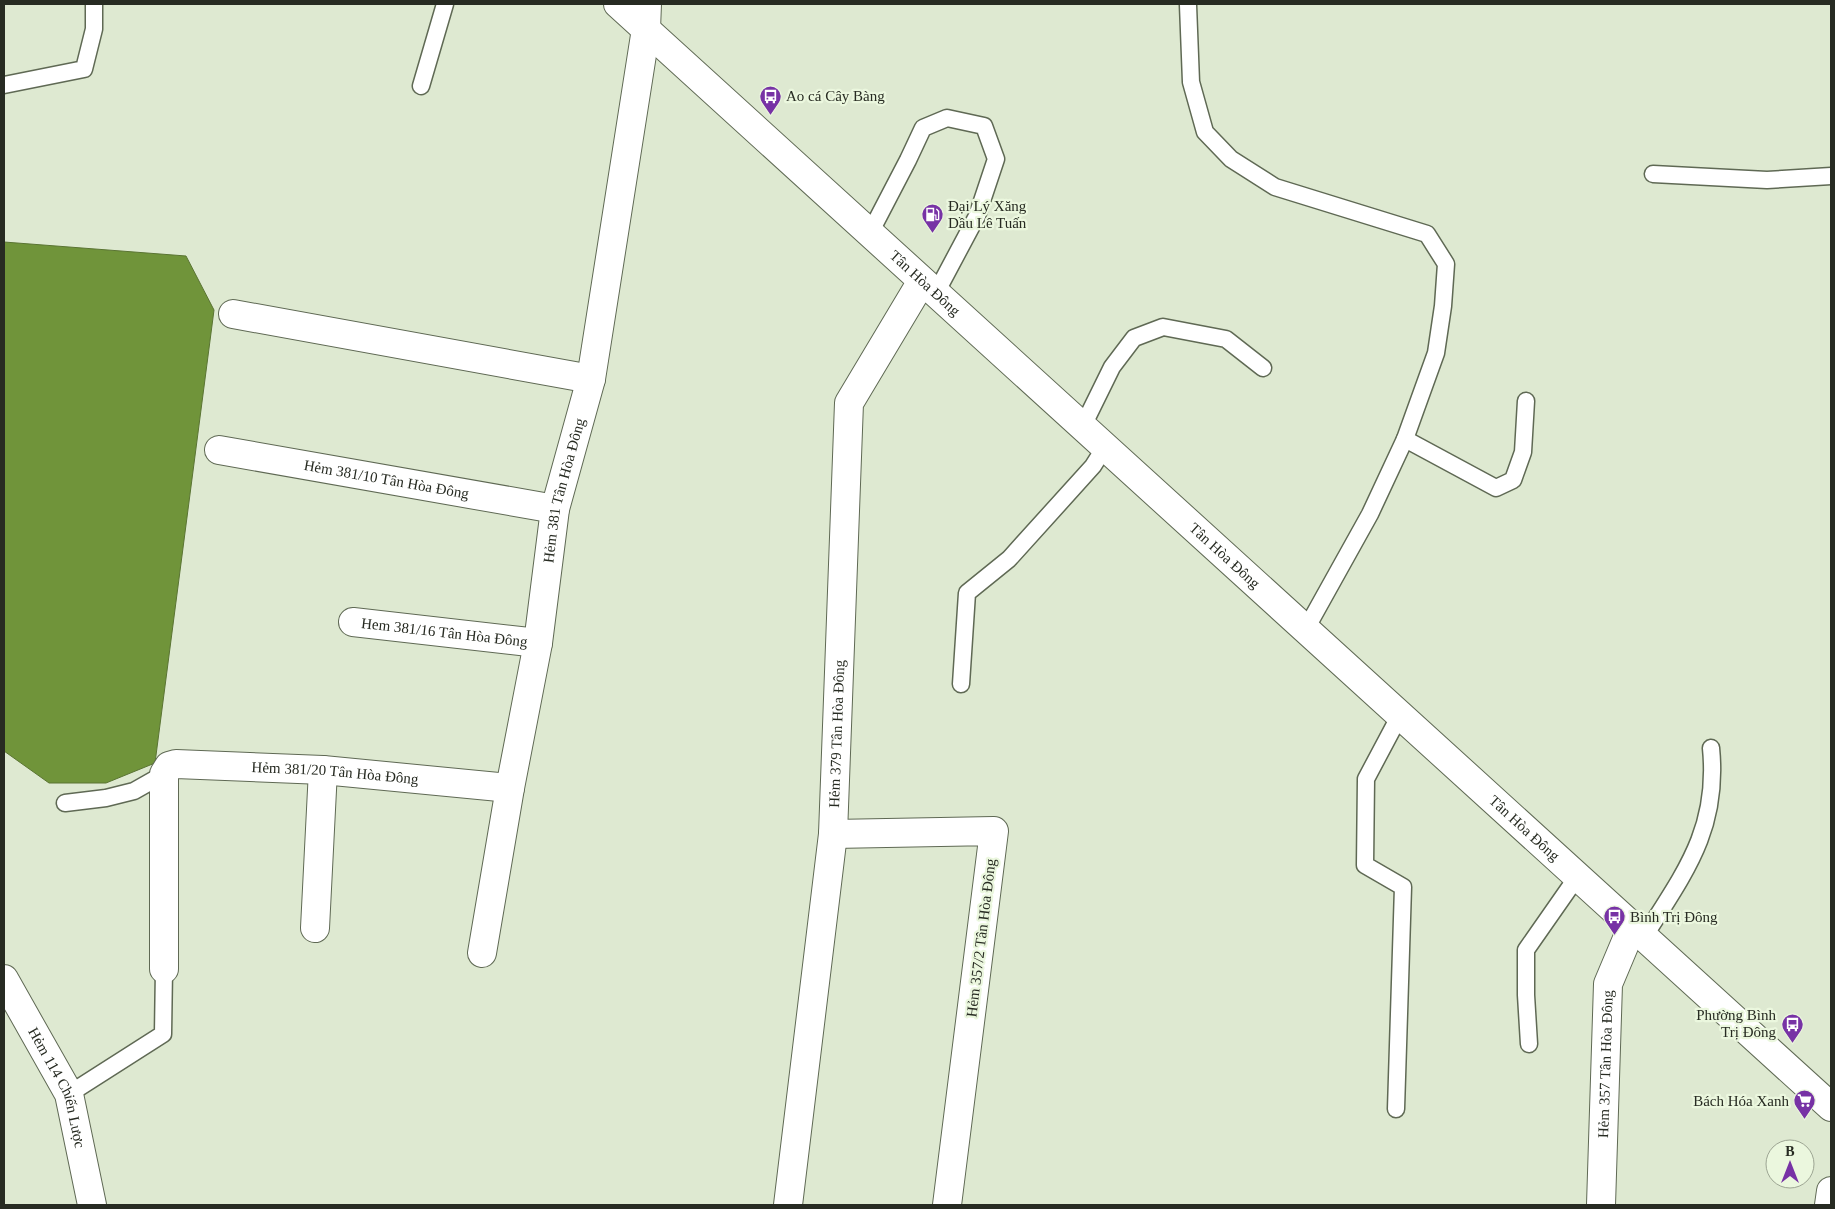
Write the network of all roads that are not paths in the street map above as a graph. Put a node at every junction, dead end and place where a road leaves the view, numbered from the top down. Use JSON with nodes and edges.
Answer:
{"nodes":[{"id":1,"x":94,"y":4,"type":"edge"},
{"id":2,"x":445,"y":4,"type":"edge"},
{"id":3,"x":618,"y":4,"type":"edge"},
{"id":4,"x":1188,"y":5,"type":"edge"},
{"id":5,"x":647,"y":16,"type":"edge"},
{"id":6,"x":4,"y":85,"type":"edge"},
{"id":7,"x":421,"y":86,"type":"dead end"},
{"id":8,"x":1653,"y":174,"type":"dead end"},
{"id":9,"x":1831,"y":176,"type":"edge"},
{"id":10,"x":870,"y":233,"type":"junction"},
{"id":11,"x":929,"y":287,"type":"junction"},
{"id":12,"x":234,"y":314,"type":"dead end"},
{"id":13,"x":1263,"y":368,"type":"dead end"},
{"id":14,"x":591,"y":379,"type":"junction"},
{"id":15,"x":1526,"y":401,"type":"dead end"},
{"id":16,"x":1082,"y":426,"type":"junction"},
{"id":17,"x":1405,"y":439,"type":"junction"},
{"id":18,"x":1105,"y":447,"type":"junction"},
{"id":19,"x":219,"y":450,"type":"dead end"},
{"id":20,"x":555,"y":509,"type":"junction"},
{"id":21,"x":353,"y":622,"type":"dead end"},
{"id":22,"x":1306,"y":629,"type":"junction"},
{"id":23,"x":538,"y":643,"type":"junction"},
{"id":24,"x":961,"y":684,"type":"dead end"},
{"id":25,"x":1400,"y":715,"type":"junction"},
{"id":26,"x":1711,"y":748,"type":"dead end"},
{"id":27,"x":323,"y":770,"type":"junction"},
{"id":28,"x":164,"y":774,"type":"junction"},
{"id":29,"x":510,"y":788,"type":"junction"},
{"id":30,"x":65,"y":802,"type":"dead end"},
{"id":31,"x":833,"y":834,"type":"junction"},
{"id":32,"x":1578,"y":877,"type":"junction"},
{"id":33,"x":315,"y":928,"type":"dead end"},
{"id":34,"x":1638,"y":932,"type":"junction"},
{"id":35,"x":482,"y":953,"type":"dead end"},
{"id":36,"x":164,"y":969,"type":"joint"},
{"id":37,"x":4,"y":980,"type":"edge"},
{"id":38,"x":1529,"y":1044,"type":"dead end"},
{"id":39,"x":69,"y":1094,"type":"junction"},
{"id":40,"x":1396,"y":1108,"type":"dead end"},
{"id":41,"x":1831,"y":1108,"type":"edge"},
{"id":42,"x":1831,"y":1191,"type":"edge"},
{"id":43,"x":92,"y":1205,"type":"edge"},
{"id":44,"x":788,"y":1205,"type":"edge"},
{"id":45,"x":947,"y":1205,"type":"edge"},
{"id":46,"x":1601,"y":1205,"type":"edge"},
{"id":47,"x":1829,"y":1205,"type":"edge"}],
"edges":[{"from":1,"to":6,"type":"lane"},
{"from":2,"to":7,"type":"lane"},
{"from":3,"to":5,"type":"street","name":"Tân Hòa Đông"},
{"from":4,"to":17,"type":"lane"},
{"from":5,"to":10,"type":"street","name":"Tân Hòa Đông"},
{"from":5,"to":14,"type":"street","name":"Hẻm 381 Tân Hòa Đông"},
{"from":8,"to":9,"type":"lane"},
{"from":10,"to":11,"type":"street","name":"Tân Hòa Đông"},
{"from":10,"to":11,"type":"lane"},
{"from":11,"to":16,"type":"street","name":"Tân Hòa Đông"},
{"from":11,"to":31,"type":"street","name":"Hẻm 379 Tân Hòa Đông"},
{"from":12,"to":14,"type":"street"},
{"from":13,"to":16,"type":"lane"},
{"from":14,"to":20,"type":"street","name":"Hẻm 381 Tân Hòa Đông"},
{"from":15,"to":17,"type":"lane"},
{"from":16,"to":18,"type":"street","name":"Tân Hòa Đông"},
{"from":17,"to":22,"type":"lane"},
{"from":18,"to":22,"type":"street","name":"Tân Hòa Đông"},
{"from":18,"to":24,"type":"lane"},
{"from":19,"to":20,"type":"street","name":"Hẻm 381/10 Tân Hòa Đông"},
{"from":20,"to":23,"type":"street","name":"Hẻm 381 Tân Hòa Đông"},
{"from":21,"to":23,"type":"street","name":"Hem 381/16 Tân Hòa Đông"},
{"from":22,"to":25,"type":"street","name":"Tân Hòa Đông"},
{"from":23,"to":29,"type":"street","name":"Hẻm 381 Tân Hòa Đông"},
{"from":25,"to":32,"type":"street","name":"Tân Hòa Đông"},
{"from":25,"to":40,"type":"lane"},
{"from":26,"to":34,"type":"lane"},
{"from":27,"to":28,"type":"street","name":"Hẻm 381/20 Tân Hòa Đông"},
{"from":27,"to":29,"type":"street","name":"Hẻm 381/20 Tân Hòa Đông"},
{"from":27,"to":33,"type":"street"},
{"from":28,"to":30,"type":"lane"},
{"from":28,"to":36,"type":"street"},
{"from":29,"to":35,"type":"street","name":"Hẻm 381 Tân Hòa Đông"},
{"from":31,"to":44,"type":"street","name":"Hẻm 379 Tân Hòa Đông"},
{"from":31,"to":45,"type":"street","name":"Hẻm 357/2 Tân Hòa Đông"},
{"from":32,"to":34,"type":"street","name":"Tân Hòa Đông"},
{"from":32,"to":38,"type":"lane"},
{"from":34,"to":41,"type":"street","name":"Tân Hòa Đông"},
{"from":34,"to":46,"type":"street","name":"Hẻm 357 Tân Hòa Đông"},
{"from":36,"to":39,"type":"lane"},
{"from":37,"to":39,"type":"street","name":"Hẻm 114 Chiến Lược"},
{"from":39,"to":43,"type":"street","name":"Hẻm 114 Chiến Lược"},
{"from":42,"to":47,"type":"street"}]}
